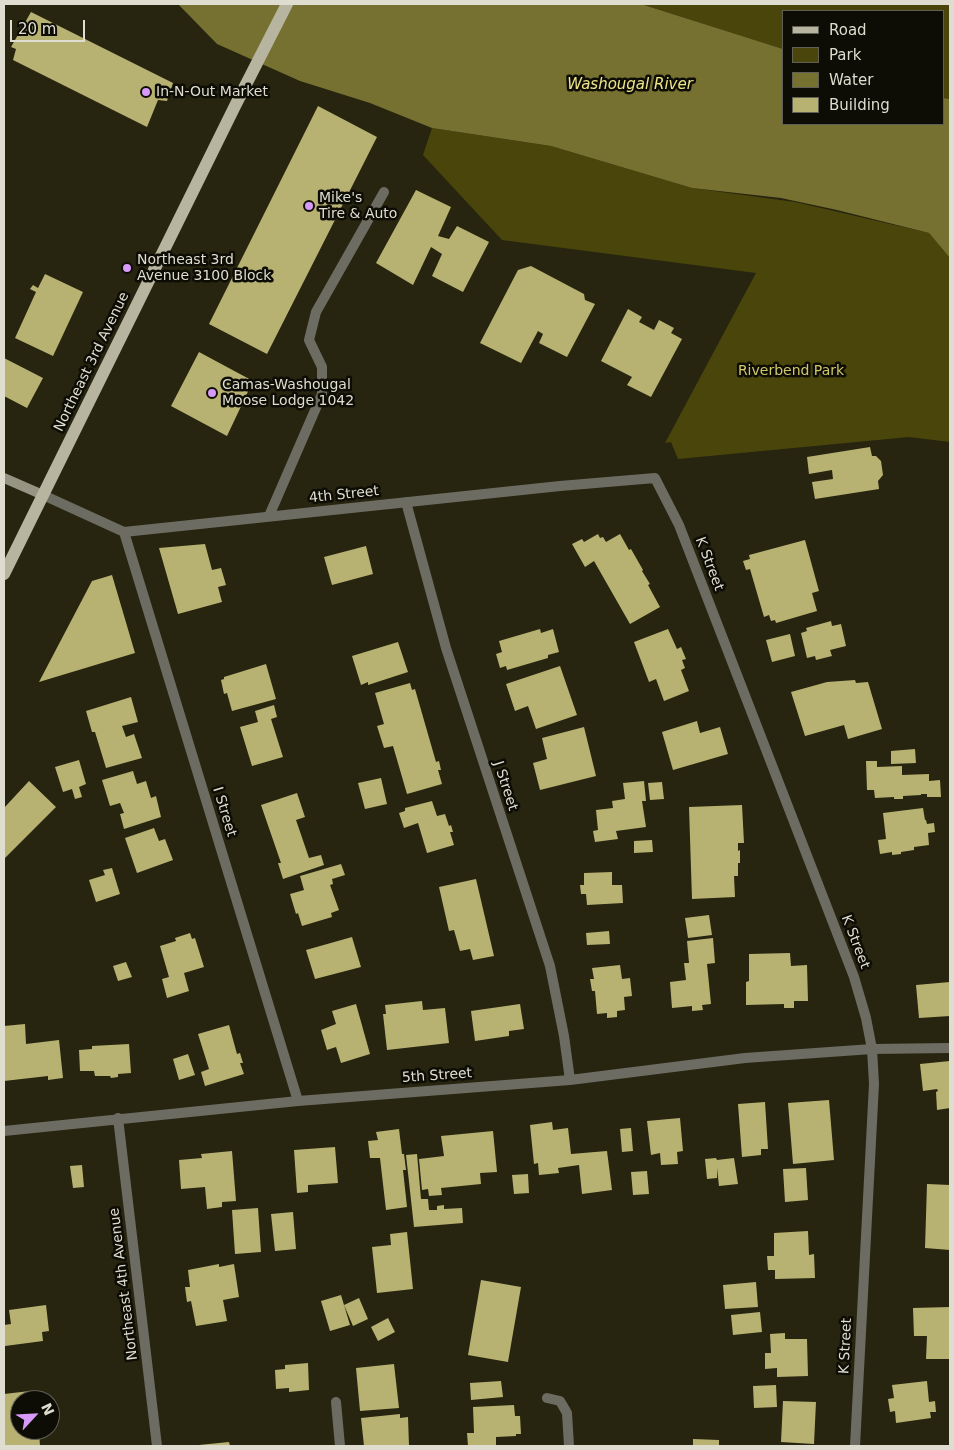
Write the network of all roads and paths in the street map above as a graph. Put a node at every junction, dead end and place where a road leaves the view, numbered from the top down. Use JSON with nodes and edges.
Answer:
{"nodes":[{"id":1,"x":287,"y":4,"type":"edge"},
{"id":2,"x":384,"y":192,"type":"dead end"},
{"id":3,"x":4,"y":478,"type":"edge"},
{"id":4,"x":655,"y":478,"type":"joint"},
{"id":5,"x":43,"y":495,"type":"junction"},
{"id":6,"x":406,"y":502,"type":"junction"},
{"id":7,"x":269,"y":516,"type":"junction"},
{"id":8,"x":124,"y":532,"type":"junction"},
{"id":9,"x":4,"y":574,"type":"edge"},
{"id":10,"x":950,"y":1048,"type":"edge"},
{"id":11,"x":872,"y":1049,"type":"junction"},
{"id":12,"x":570,"y":1080,"type":"junction"},
{"id":13,"x":298,"y":1101,"type":"junction"},
{"id":14,"x":118,"y":1118,"type":"junction"},
{"id":15,"x":4,"y":1131,"type":"edge"},
{"id":16,"x":547,"y":1398,"type":"dead end"},
{"id":17,"x":336,"y":1402,"type":"dead end"},
{"id":18,"x":157,"y":1446,"type":"edge"},
{"id":19,"x":340,"y":1446,"type":"edge"},
{"id":20,"x":569,"y":1446,"type":"edge"},
{"id":21,"x":854,"y":1446,"type":"edge"}],
"edges":[{"from":1,"to":5,"type":"main road","name":"Northeast 3rd Avenue"},
{"from":2,"to":7,"type":"street"},
{"from":3,"to":5,"type":"street"},
{"from":4,"to":6,"type":"street","name":"4th Street"},
{"from":4,"to":11,"type":"street","name":"K Street"},
{"from":5,"to":8,"type":"street"},
{"from":5,"to":9,"type":"main road","name":"Northeast 3rd Avenue"},
{"from":6,"to":7,"type":"street","name":"4th Street"},
{"from":6,"to":12,"type":"street","name":"J Street"},
{"from":7,"to":8,"type":"street","name":"4th Street"},
{"from":8,"to":13,"type":"street","name":"I Street"},
{"from":10,"to":11,"type":"street","name":"5th Street"},
{"from":11,"to":12,"type":"street","name":"5th Street"},
{"from":11,"to":21,"type":"street","name":"K Street"},
{"from":12,"to":13,"type":"street","name":"5th Street"},
{"from":13,"to":14,"type":"street","name":"5th Street"},
{"from":14,"to":15,"type":"street","name":"5th Street"},
{"from":14,"to":18,"type":"street","name":"Northeast 4th Avenue"},
{"from":16,"to":20,"type":"street"},
{"from":17,"to":19,"type":"street"}]}
